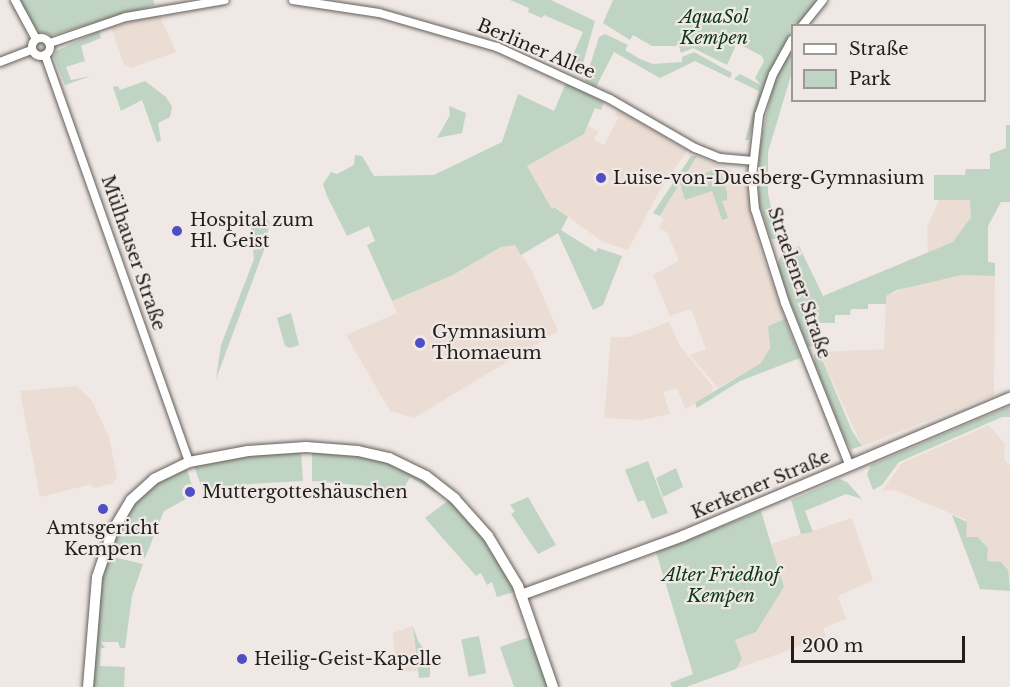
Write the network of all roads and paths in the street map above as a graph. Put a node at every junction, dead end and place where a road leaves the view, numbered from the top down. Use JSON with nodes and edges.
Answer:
{"nodes":[{"id":1,"x":15,"y":0,"type":"edge"},
{"id":2,"x":225,"y":0,"type":"edge"},
{"id":3,"x":293,"y":0,"type":"edge"},
{"id":4,"x":823,"y":0,"type":"edge"},
{"id":5,"x":804,"y":24,"type":"edge"},
{"id":6,"x":36,"y":39,"type":"junction"},
{"id":7,"x":791,"y":42,"type":"edge"},
{"id":8,"x":50,"y":43,"type":"junction"},
{"id":9,"x":32,"y":50,"type":"junction"},
{"id":10,"x":45,"y":55,"type":"junction"},
{"id":11,"x":0,"y":63,"type":"edge"},
{"id":12,"x":753,"y":161,"type":"junction"},
{"id":13,"x":1010,"y":398,"type":"edge"},
{"id":14,"x":189,"y":462,"type":"junction"},
{"id":15,"x":850,"y":466,"type":"junction"},
{"id":16,"x":521,"y":595,"type":"junction"},
{"id":17,"x":88,"y":687,"type":"edge"},
{"id":18,"x":553,"y":687,"type":"edge"}],
"edges":[{"from":1,"to":6,"type":"street"},
{"from":2,"to":8,"type":"street"},
{"from":3,"to":12,"type":"street","name":"Berliner Allee"},
{"from":4,"to":5,"type":"street"},
{"from":6,"to":8,"type":"street"},
{"from":6,"to":9,"type":"street"},
{"from":7,"to":12,"type":"street","name":"Straelener Straße"},
{"from":8,"to":10,"type":"street"},
{"from":9,"to":10,"type":"street"},
{"from":9,"to":11,"type":"street"},
{"from":10,"to":14,"type":"street","name":"Mülhauser Straße"},
{"from":12,"to":15,"type":"street","name":"Straelener Straße"},
{"from":13,"to":15,"type":"main road","name":"Kerkener Straße"},
{"from":14,"to":16,"type":"main road"},
{"from":14,"to":17,"type":"main road"},
{"from":15,"to":16,"type":"main road","name":"Kerkener Straße"},
{"from":16,"to":18,"type":"main road"}]}
